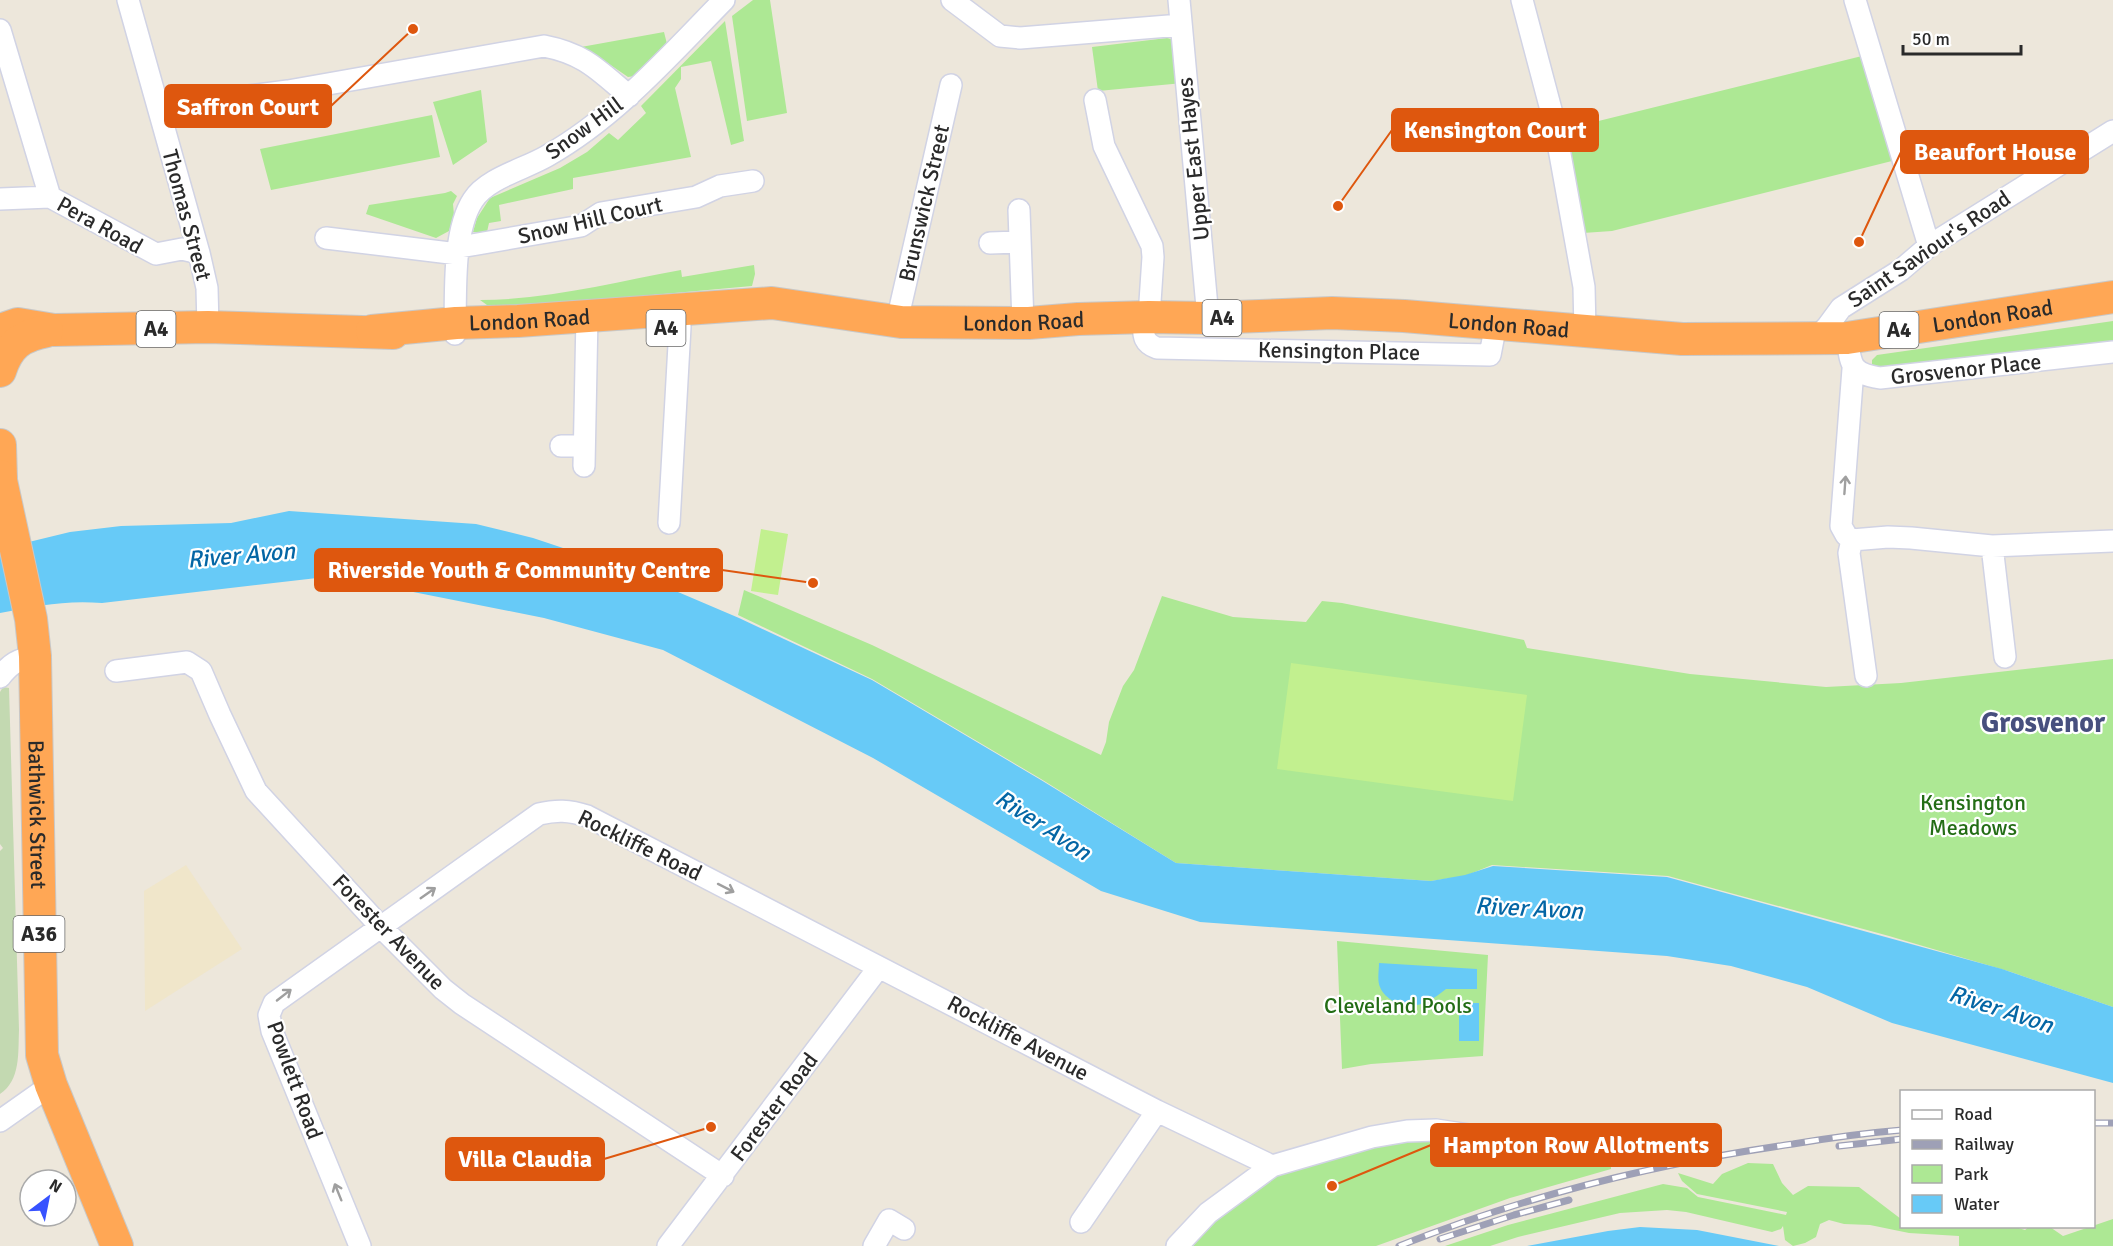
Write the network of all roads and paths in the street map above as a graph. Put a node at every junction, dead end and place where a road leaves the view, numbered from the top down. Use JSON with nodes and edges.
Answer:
{"nodes":[{"id":1,"x":128,"y":0,"type":"edge"},
{"id":2,"x":724,"y":0,"type":"edge"},
{"id":3,"x":952,"y":0,"type":"edge"},
{"id":4,"x":1179,"y":0,"type":"edge"},
{"id":5,"x":1522,"y":0,"type":"edge"},
{"id":6,"x":1855,"y":0,"type":"edge"},
{"id":7,"x":1181,"y":25,"type":"junction"},
{"id":8,"x":0,"y":30,"type":"edge"},
{"id":9,"x":951,"y":85,"type":"dead end"},
{"id":10,"x":249,"y":96,"type":"dead end"},
{"id":11,"x":629,"y":96,"type":"junction"},
{"id":12,"x":1095,"y":100,"type":"dead end"},
{"id":13,"x":2113,"y":131,"type":"edge"},
{"id":14,"x":753,"y":181,"type":"dead end"},
{"id":15,"x":50,"y":197,"type":"junction"},
{"id":16,"x":0,"y":199,"type":"edge"},
{"id":17,"x":1019,"y":210,"type":"dead end"},
{"id":18,"x":326,"y":238,"type":"dead end"},
{"id":19,"x":1020,"y":242,"type":"junction"},
{"id":20,"x":990,"y":243,"type":"dead end"},
{"id":21,"x":1929,"y":246,"type":"junction"},
{"id":22,"x":459,"y":250,"type":"junction"},
{"id":23,"x":199,"y":254,"type":"junction"},
{"id":24,"x":2113,"y":297,"type":"edge"},
{"id":25,"x":679,"y":317,"type":"junction"},
{"id":26,"x":1146,"y":317,"type":"junction"},
{"id":27,"x":1208,"y":318,"type":"junction"},
{"id":28,"x":901,"y":322,"type":"junction"},
{"id":29,"x":1023,"y":323,"type":"junction"},
{"id":30,"x":1496,"y":324,"type":"junction"},
{"id":31,"x":587,"y":326,"type":"junction"},
{"id":32,"x":208,"y":327,"type":"junction"},
{"id":33,"x":455,"y":330,"type":"junction"},
{"id":34,"x":1585,"y":331,"type":"junction"},
{"id":35,"x":1846,"y":338,"type":"junction"},
{"id":36,"x":1815,"y":339,"type":"junction"},
{"id":37,"x":4,"y":340,"type":"edge"},
{"id":38,"x":2113,"y":352,"type":"edge"},
{"id":39,"x":1853,"y":369,"type":"junction"},
{"id":40,"x":0,"y":445,"type":"edge"},
{"id":41,"x":561,"y":446,"type":"dead end"},
{"id":42,"x":1,"y":478,"type":"edge"},
{"id":43,"x":669,"y":523,"type":"dead end"},
{"id":44,"x":1852,"y":540,"type":"junction"},
{"id":45,"x":2113,"y":541,"type":"edge"},
{"id":46,"x":1992,"y":546,"type":"junction"},
{"id":47,"x":35,"y":656,"type":"junction"},
{"id":48,"x":2005,"y":657,"type":"dead end"},
{"id":49,"x":1858,"y":667,"type":"dead end"},
{"id":50,"x":116,"y":671,"type":"dead end"},
{"id":51,"x":0,"y":677,"type":"edge"},
{"id":52,"x":380,"y":926,"type":"junction"},
{"id":53,"x":879,"y":967,"type":"junction"},
{"id":54,"x":51,"y":1085,"type":"junction"},
{"id":55,"x":1157,"y":1110,"type":"junction"},
{"id":56,"x":0,"y":1121,"type":"edge"},
{"id":57,"x":1602,"y":1155,"type":"dead end"},
{"id":58,"x":1272,"y":1166,"type":"junction"},
{"id":59,"x":723,"y":1176,"type":"junction"},
{"id":60,"x":1081,"y":1222,"type":"dead end"},
{"id":61,"x":904,"y":1229,"type":"dead end"},
{"id":62,"x":117,"y":1246,"type":"edge"},
{"id":63,"x":360,"y":1246,"type":"edge"},
{"id":64,"x":668,"y":1246,"type":"edge"},
{"id":65,"x":874,"y":1246,"type":"edge"},
{"id":66,"x":1178,"y":1246,"type":"edge"}],
"edges":[{"from":1,"to":23,"type":"street","name":"Thomas Street"},
{"from":2,"to":11,"type":"street","name":"Snow Hill"},
{"from":3,"to":7,"type":"street"},
{"from":4,"to":7,"type":"street","name":"Upper East Hayes"},
{"from":5,"to":34,"type":"street"},
{"from":6,"to":21,"type":"street"},
{"from":7,"to":27,"type":"street","name":"Upper East Hayes"},
{"from":8,"to":15,"type":"street"},
{"from":9,"to":28,"type":"street","name":"Brunswick Street"},
{"from":10,"to":11,"type":"street"},
{"from":11,"to":22,"type":"street","name":"Snow Hill"},
{"from":12,"to":26,"type":"street"},
{"from":13,"to":21,"type":"street","name":"Saint Saviour's Road"},
{"from":14,"to":22,"type":"street","name":"Snow Hill Court"},
{"from":15,"to":16,"type":"street","name":"Pera Road"},
{"from":15,"to":23,"type":"street","name":"Pera Road"},
{"from":17,"to":19,"type":"street"},
{"from":18,"to":22,"type":"street"},
{"from":19,"to":20,"type":"street"},
{"from":19,"to":29,"type":"street"},
{"from":21,"to":36,"type":"street","name":"Saint Saviour's Road"},
{"from":22,"to":33,"type":"street","name":"Snow Hill"},
{"from":23,"to":32,"type":"street","name":"Thomas Street"},
{"from":24,"to":35,"type":"highway","name":"London Road","number":"A4"},
{"from":25,"to":28,"type":"highway","name":"London Road","number":"A4"},
{"from":25,"to":31,"type":"highway","name":"London Road","number":"A4"},
{"from":25,"to":43,"type":"street"},
{"from":26,"to":27,"type":"highway","name":"London Road","number":"A4"},
{"from":26,"to":29,"type":"highway","name":"London Road","number":"A4"},
{"from":26,"to":30,"type":"street","name":"Kensington Place"},
{"from":27,"to":30,"type":"highway","name":"London Road","number":"A4"},
{"from":28,"to":29,"type":"highway","name":"London Road","number":"A4"},
{"from":30,"to":34,"type":"highway","name":"London Road","number":"A4"},
{"from":31,"to":33,"type":"highway","name":"London Road","number":"A4"},
{"from":31,"to":41,"type":"street"},
{"from":32,"to":33,"type":"highway","name":"London Road","number":"A4"},
{"from":32,"to":37,"type":"highway","name":"London Road","number":"A4"},
{"from":34,"to":36,"type":"highway","name":"London Road","number":"A4"},
{"from":35,"to":36,"type":"highway","name":"London Road","number":"A4"},
{"from":35,"to":39,"type":"street"},
{"from":38,"to":39,"type":"street","name":"Grosvenor Place"},
{"from":44,"to":39,"type":"street","one_way":true},
{"from":40,"to":42,"type":"highway","number":"A36"},
{"from":42,"to":47,"type":"highway","name":"Bathwick Street","number":"A36"},
{"from":44,"to":46,"type":"street"},
{"from":44,"to":49,"type":"street"},
{"from":45,"to":46,"type":"street"},
{"from":46,"to":48,"type":"street"},
{"from":47,"to":51,"type":"street"},
{"from":47,"to":54,"type":"highway","name":"Bathwick Street","number":"A36"},
{"from":50,"to":52,"type":"street","name":"Forester Avenue"},
{"from":52,"to":53,"type":"street","name":"Rockliffe Road","one_way":true},
{"from":52,"to":59,"type":"street","name":"Forester Avenue"},
{"from":63,"to":52,"type":"street","name":"Powlett Road","one_way":true},
{"from":53,"to":55,"type":"street","name":"Rockliffe Avenue"},
{"from":53,"to":59,"type":"street","name":"Forester Road"},
{"from":54,"to":56,"type":"street"},
{"from":54,"to":62,"type":"highway","name":"Bathwick Street","number":"A36"},
{"from":55,"to":58,"type":"street","name":"Rockliffe Avenue"},
{"from":55,"to":60,"type":"street"},
{"from":57,"to":58,"type":"street"},
{"from":58,"to":66,"type":"street"},
{"from":59,"to":64,"type":"street","name":"Forester Road"},
{"from":61,"to":65,"type":"street"}]}
